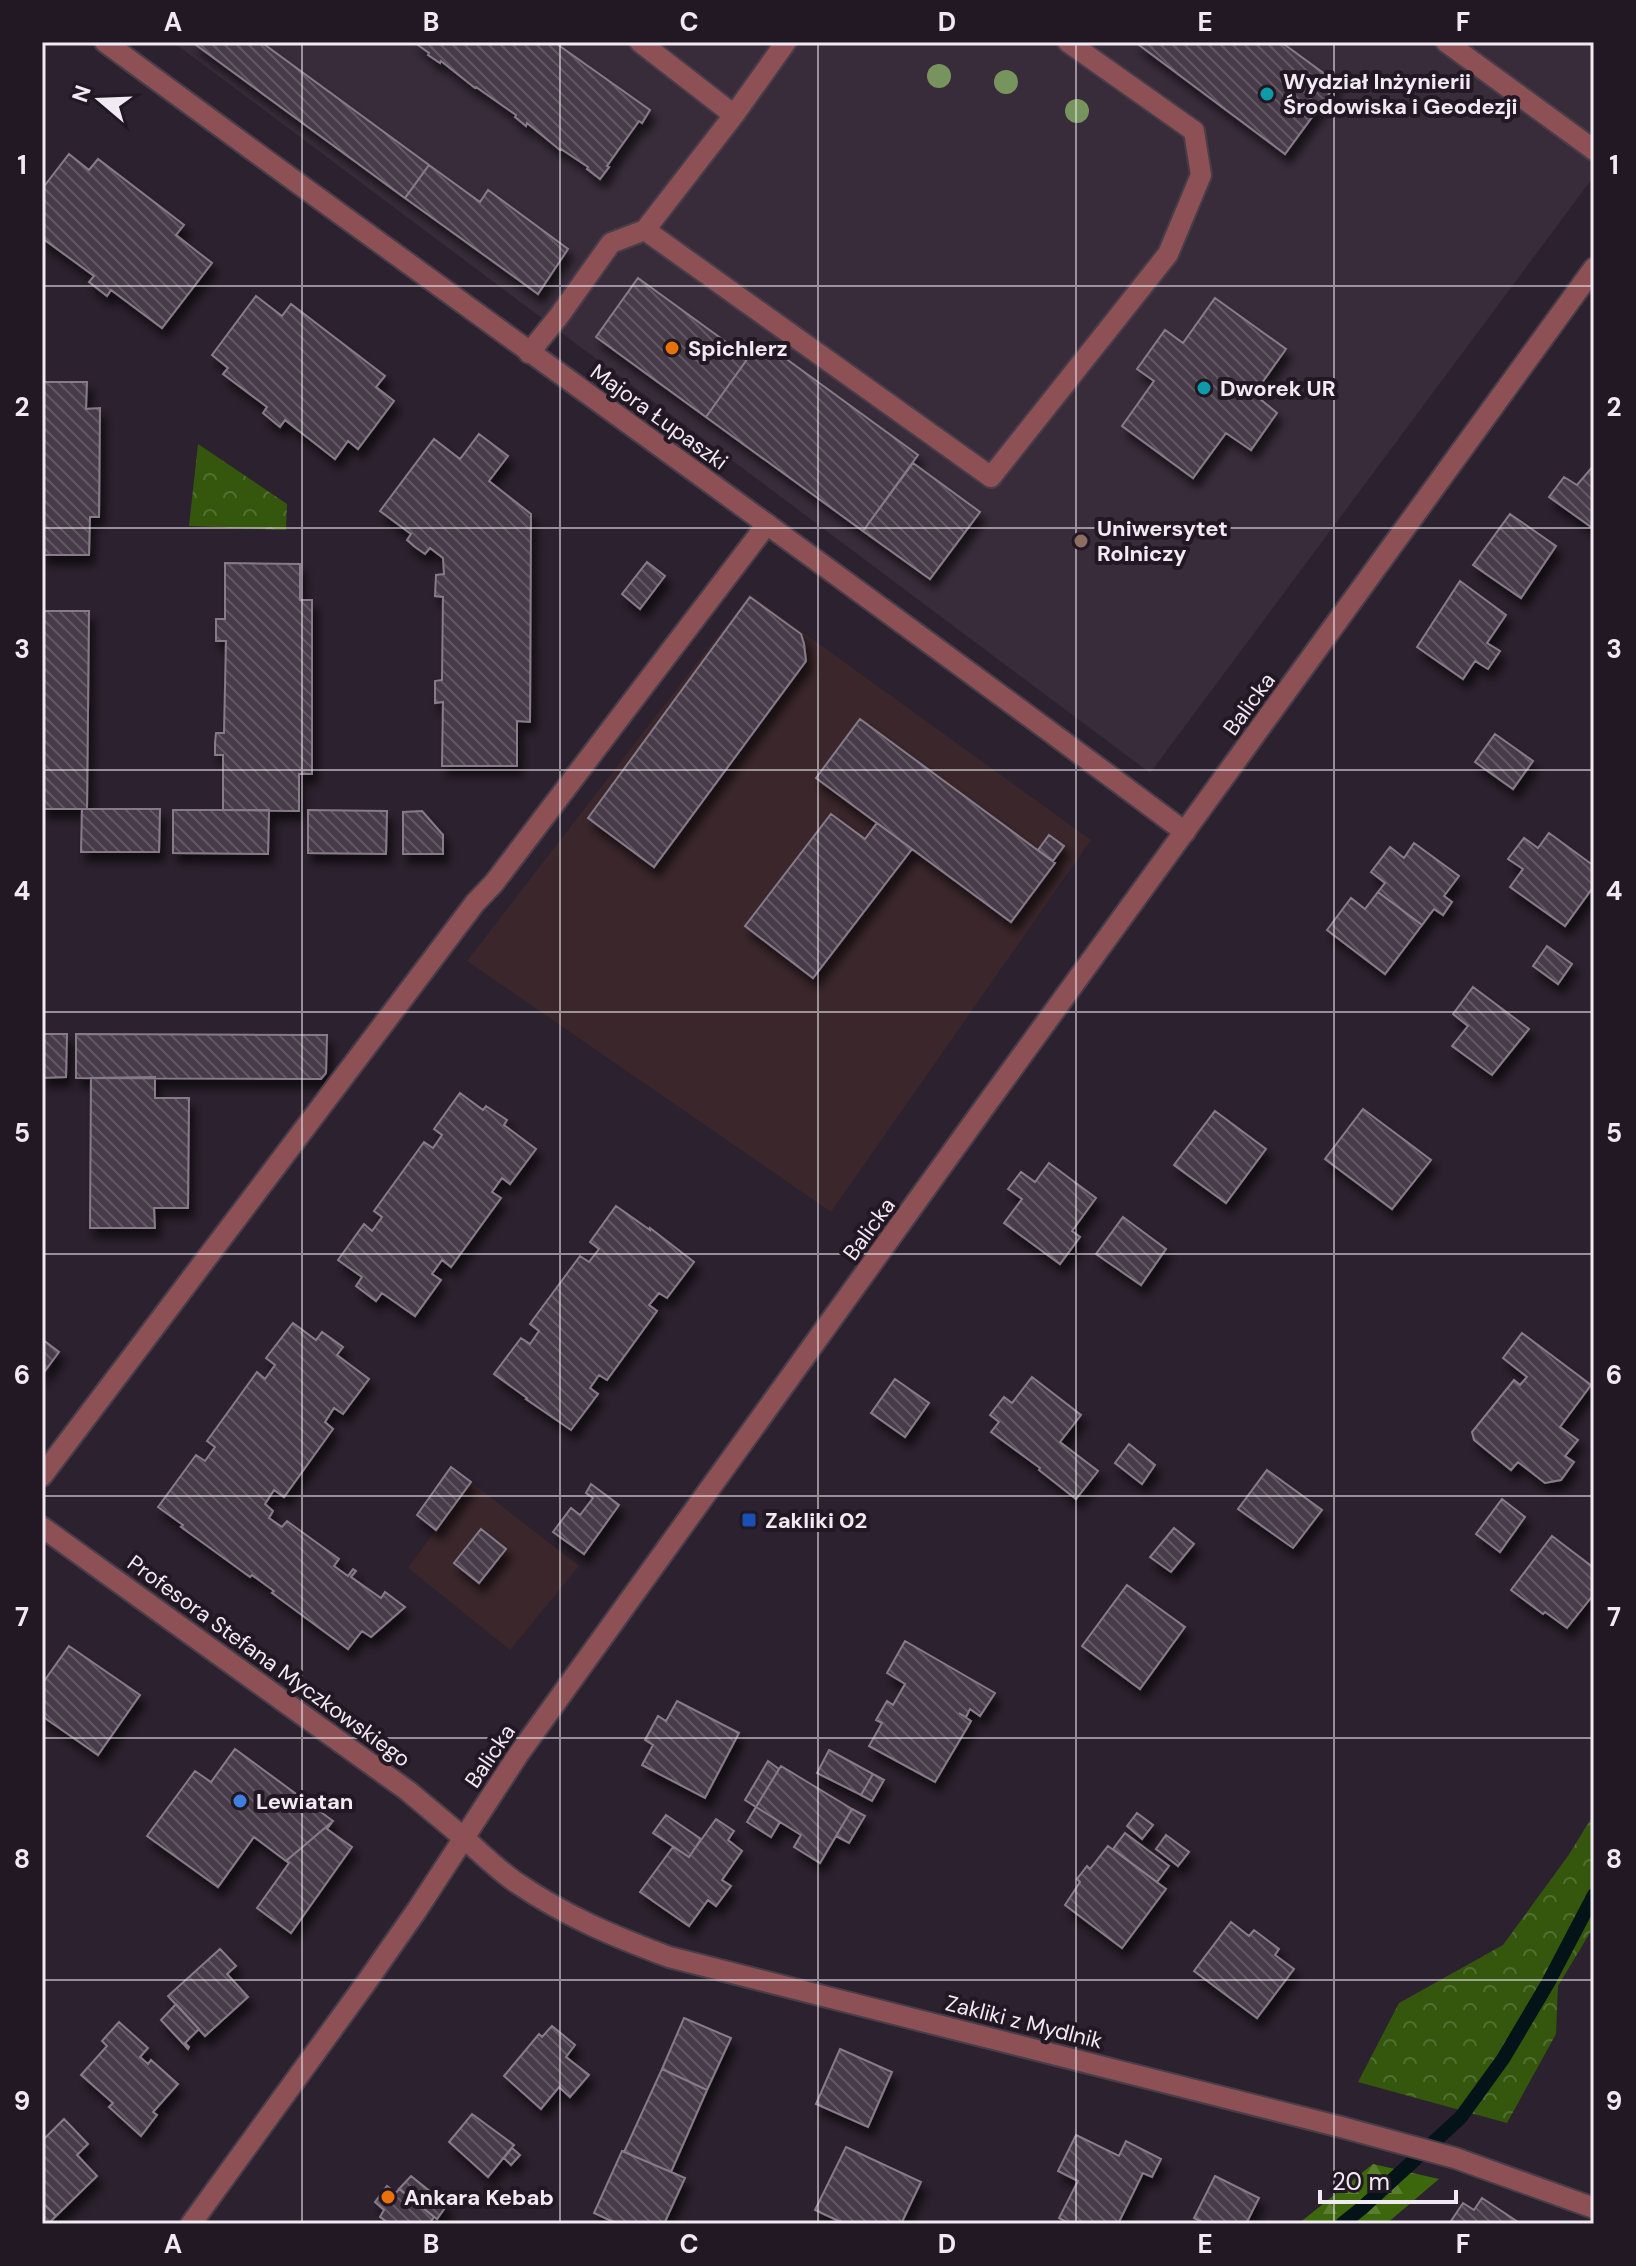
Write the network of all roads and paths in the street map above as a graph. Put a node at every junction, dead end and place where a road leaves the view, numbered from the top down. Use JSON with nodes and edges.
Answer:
{"nodes":[{"id":1,"x":105,"y":42,"type":"edge"},
{"id":2,"x":640,"y":42,"type":"edge"},
{"id":3,"x":786,"y":42,"type":"edge"},
{"id":4,"x":1068,"y":42,"type":"edge"},
{"id":5,"x":1446,"y":42,"type":"edge"},
{"id":6,"x":734,"y":115,"type":"junction"},
{"id":7,"x":1594,"y":150,"type":"edge"},
{"id":8,"x":645,"y":230,"type":"junction"},
{"id":9,"x":1594,"y":268,"type":"edge"},
{"id":10,"x":529,"y":353,"type":"junction"},
{"id":11,"x":767,"y":524,"type":"junction"},
{"id":12,"x":1185,"y":832,"type":"junction"},
{"id":13,"x":42,"y":1476,"type":"edge"},
{"id":14,"x":42,"y":1527,"type":"edge"},
{"id":15,"x":464,"y":1838,"type":"junction"},
{"id":16,"x":1594,"y":2208,"type":"edge"},
{"id":17,"x":191,"y":2224,"type":"edge"}],
"edges":[{"from":1,"to":10,"type":"street","name":"Majora Łupaszki"},
{"from":2,"to":6,"type":"street"},
{"from":3,"to":6,"type":"street"},
{"from":4,"to":8,"type":"street"},
{"from":5,"to":7,"type":"street"},
{"from":6,"to":8,"type":"street"},
{"from":8,"to":10,"type":"street"},
{"from":9,"to":12,"type":"street","name":"Balicka"},
{"from":10,"to":11,"type":"street","name":"Majora Łupaszki"},
{"from":11,"to":12,"type":"street","name":"Majora Łupaszki"},
{"from":11,"to":13,"type":"street"},
{"from":12,"to":15,"type":"street","name":"Balicka"},
{"from":14,"to":15,"type":"street","name":"Profesora Stefana Myczkowskiego"},
{"from":15,"to":16,"type":"street","name":"Zakliki z Mydlnik"},
{"from":15,"to":17,"type":"street","name":"Balicka"}]}
